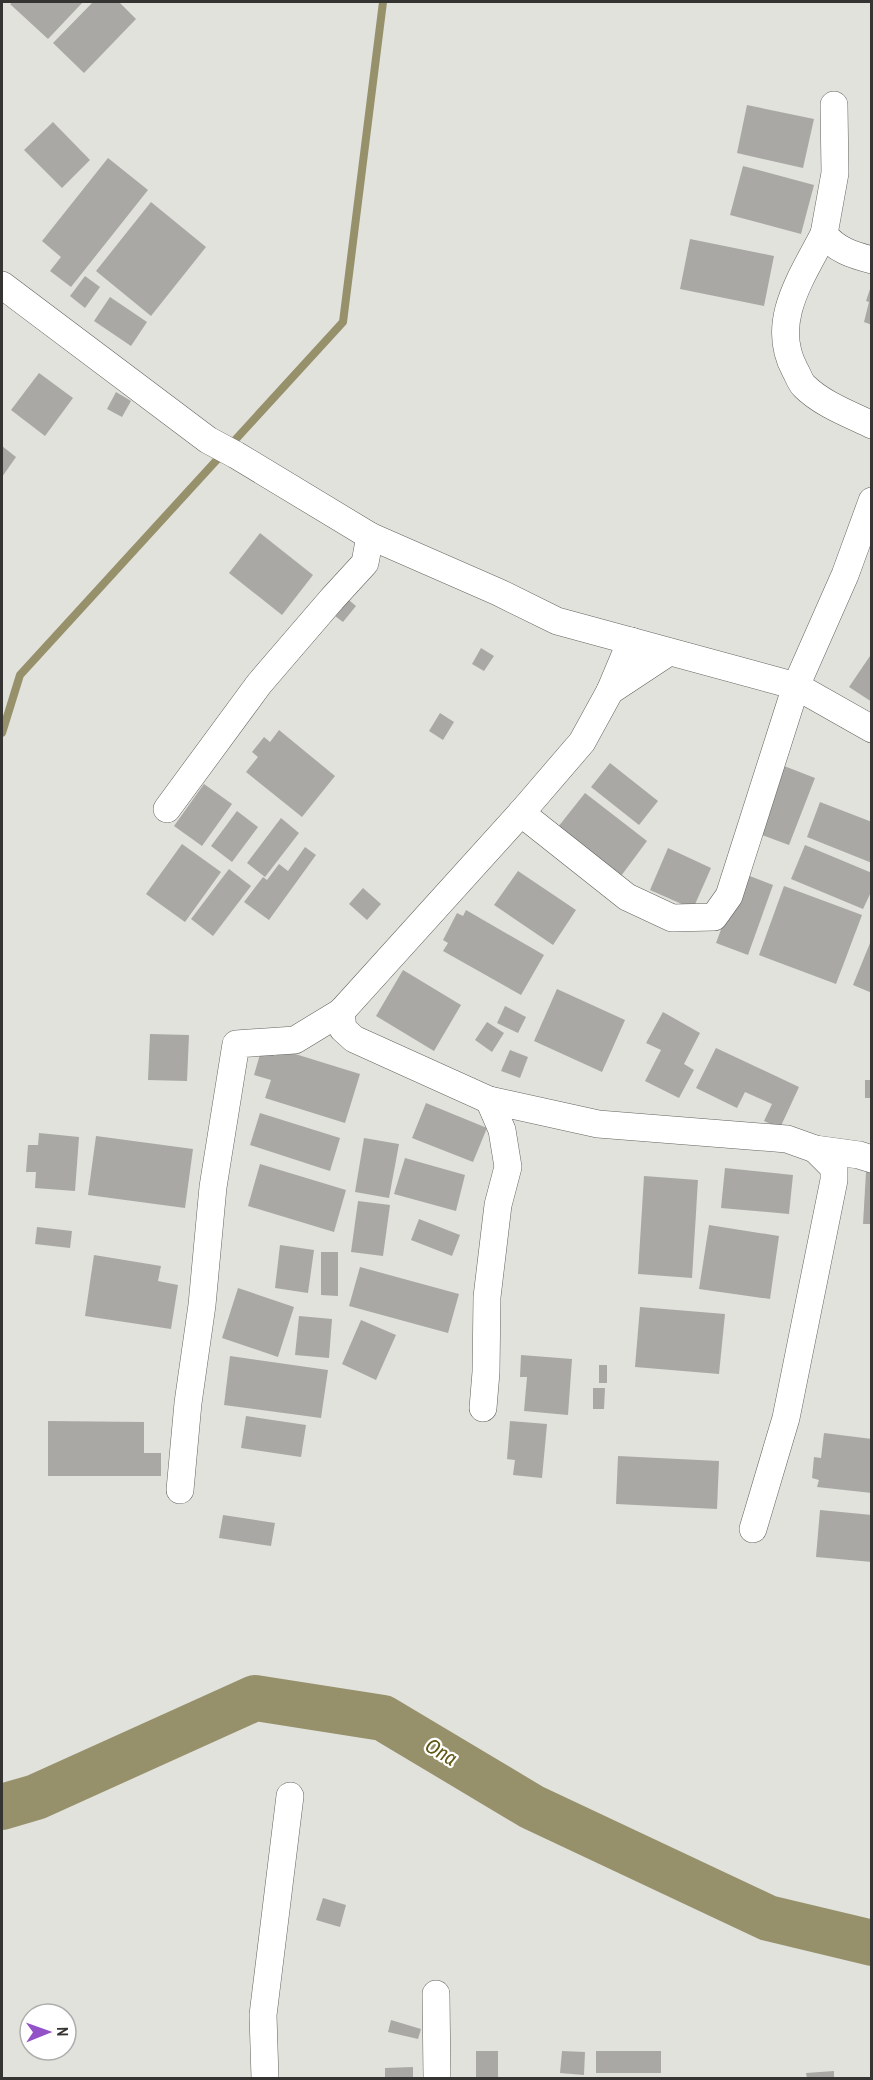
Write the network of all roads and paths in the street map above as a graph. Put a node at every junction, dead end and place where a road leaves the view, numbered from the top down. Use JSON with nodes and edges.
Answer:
{"nodes":[{"id":1,"x":834,"y":105,"type":"dead end"},
{"id":2,"x":824,"y":234,"type":"junction"},
{"id":3,"x":872,"y":260,"type":"edge"},
{"id":4,"x":2,"y":285,"type":"edge"},
{"id":5,"x":872,"y":425,"type":"edge"},
{"id":6,"x":872,"y":501,"type":"edge"},
{"id":7,"x":370,"y":536,"type":"junction"},
{"id":8,"x":622,"y":639,"type":"junction"},
{"id":9,"x":669,"y":652,"type":"junction"},
{"id":10,"x":796,"y":686,"type":"junction"},
{"id":11,"x":610,"y":691,"type":"junction"},
{"id":12,"x":872,"y":729,"type":"edge"},
{"id":13,"x":167,"y":809,"type":"dead end"},
{"id":14,"x":520,"y":813,"type":"junction"},
{"id":15,"x":341,"y":1012,"type":"junction"},
{"id":16,"x":489,"y":1100,"type":"junction"},
{"id":17,"x":816,"y":1149,"type":"junction"},
{"id":18,"x":872,"y":1159,"type":"edge"},
{"id":19,"x":483,"y":1408,"type":"dead end"},
{"id":20,"x":180,"y":1490,"type":"dead end"},
{"id":21,"x":753,"y":1529,"type":"dead end"},
{"id":22,"x":290,"y":1796,"type":"dead end"},
{"id":23,"x":436,"y":1994,"type":"dead end"},
{"id":24,"x":265,"y":2079,"type":"edge"},
{"id":25,"x":436,"y":2079,"type":"edge"}],
"edges":[{"from":1,"to":2,"type":"street"},
{"from":2,"to":3,"type":"street"},
{"from":2,"to":5,"type":"street"},
{"from":4,"to":7,"type":"street"},
{"from":6,"to":10,"type":"street"},
{"from":7,"to":8,"type":"street"},
{"from":7,"to":13,"type":"street"},
{"from":8,"to":9,"type":"street"},
{"from":8,"to":11,"type":"street"},
{"from":9,"to":10,"type":"street"},
{"from":9,"to":11,"type":"street"},
{"from":10,"to":12,"type":"street"},
{"from":10,"to":14,"type":"street"},
{"from":11,"to":14,"type":"street"},
{"from":14,"to":15,"type":"street"},
{"from":15,"to":16,"type":"street"},
{"from":15,"to":20,"type":"street"},
{"from":16,"to":17,"type":"street"},
{"from":16,"to":19,"type":"street"},
{"from":17,"to":18,"type":"street"},
{"from":17,"to":21,"type":"street"},
{"from":22,"to":24,"type":"street"},
{"from":23,"to":25,"type":"street"}]}
